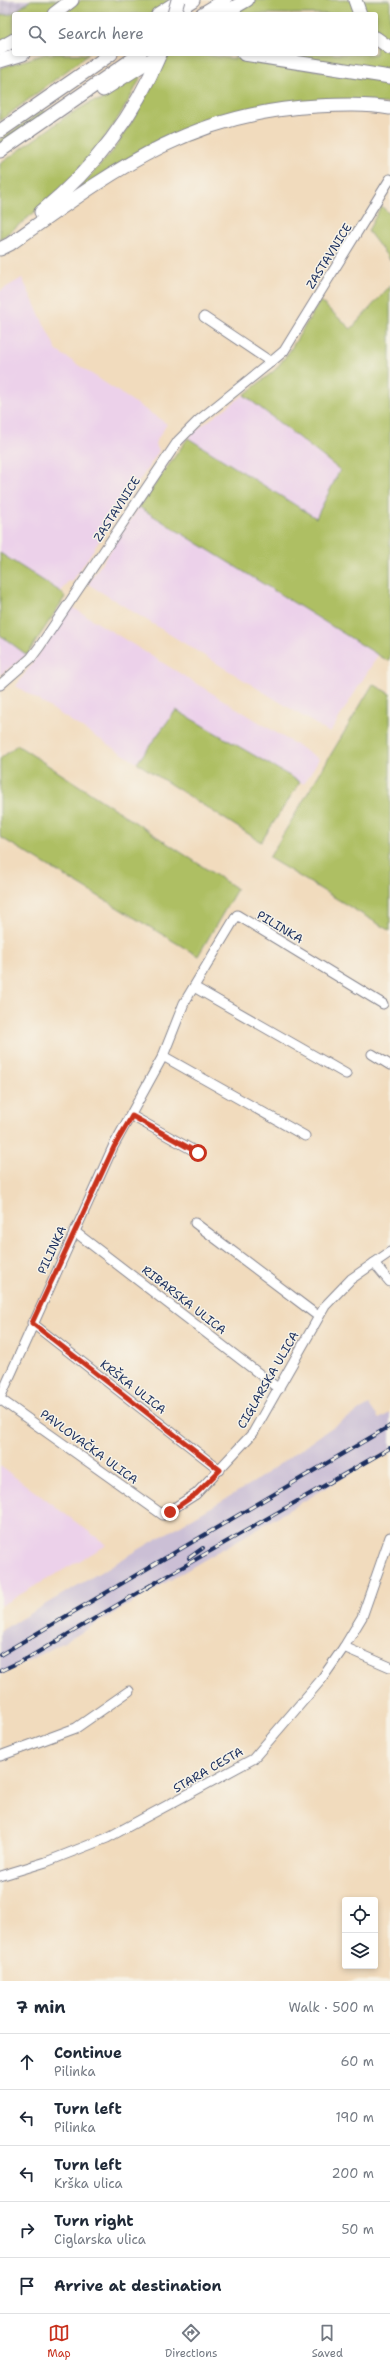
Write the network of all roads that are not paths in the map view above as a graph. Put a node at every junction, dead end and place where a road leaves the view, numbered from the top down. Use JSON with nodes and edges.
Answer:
{"nodes":[{"id":1,"x":72,"y":0,"type":"edge"},
{"id":2,"x":179,"y":0,"type":"edge"},
{"id":3,"x":193,"y":0,"type":"edge"},
{"id":4,"x":225,"y":0,"type":"edge"},
{"id":5,"x":247,"y":0,"type":"edge"},
{"id":6,"x":355,"y":0,"type":"edge"},
{"id":7,"x":57,"y":12,"type":"edge"},
{"id":8,"x":161,"y":12,"type":"edge"},
{"id":9,"x":173,"y":12,"type":"edge"},
{"id":10,"x":175,"y":12,"type":"edge"},
{"id":11,"x":205,"y":12,"type":"edge"},
{"id":12,"x":226,"y":12,"type":"edge"},
{"id":13,"x":359,"y":12,"type":"edge"},
{"id":14,"x":378,"y":39,"type":"edge"},
{"id":15,"x":12,"y":41,"type":"edge"},
{"id":16,"x":0,"y":48,"type":"edge"},
{"id":17,"x":390,"y":48,"type":"edge"},
{"id":18,"x":16,"y":56,"type":"edge"},
{"id":19,"x":95,"y":56,"type":"edge"},
{"id":20,"x":108,"y":56,"type":"edge"},
{"id":21,"x":137,"y":56,"type":"edge"},
{"id":22,"x":157,"y":56,"type":"edge"},
{"id":23,"x":159,"y":56,"type":"edge"},
{"id":24,"x":257,"y":56,"type":"edge"},
{"id":25,"x":0,"y":61,"type":"edge"},
{"id":26,"x":390,"y":77,"type":"edge"},
{"id":27,"x":48,"y":97,"type":"junction"},
{"id":28,"x":390,"y":108,"type":"edge"},
{"id":29,"x":62,"y":109,"type":"junction"},
{"id":30,"x":0,"y":131,"type":"edge"},
{"id":31,"x":0,"y":151,"type":"edge"},
{"id":32,"x":390,"y":179,"type":"edge"},
{"id":33,"x":0,"y":245,"type":"edge"},
{"id":34,"x":0,"y":249,"type":"edge"},
{"id":35,"x":204,"y":318,"type":"dead end"},
{"id":36,"x":272,"y":362,"type":"junction"},
{"id":37,"x":0,"y":685,"type":"edge"},
{"id":38,"x":194,"y":987,"type":"junction"},
{"id":39,"x":383,"y":1004,"type":"dead end"},
{"id":40,"x":372,"y":1054,"type":"dead end"},
{"id":41,"x":163,"y":1056,"type":"junction"},
{"id":42,"x":390,"y":1065,"type":"edge"},
{"id":43,"x":346,"y":1074,"type":"dead end"},
{"id":44,"x":132,"y":1116,"type":"junction"},
{"id":45,"x":305,"y":1136,"type":"dead end"},
{"id":46,"x":198,"y":1153,"type":"dead end"},
{"id":47,"x":195,"y":1223,"type":"dead end"},
{"id":48,"x":74,"y":1231,"type":"junction"},
{"id":49,"x":390,"y":1252,"type":"edge"},
{"id":50,"x":374,"y":1263,"type":"junction"},
{"id":51,"x":390,"y":1282,"type":"edge"},
{"id":52,"x":318,"y":1316,"type":"junction"},
{"id":53,"x":32,"y":1323,"type":"junction"},
{"id":54,"x":279,"y":1389,"type":"junction"},
{"id":55,"x":0,"y":1398,"type":"edge"},
{"id":56,"x":220,"y":1470,"type":"junction"},
{"id":57,"x":162,"y":1515,"type":"joint"},
{"id":58,"x":390,"y":1537,"type":"edge"},
{"id":59,"x":344,"y":1647,"type":"junction"},
{"id":60,"x":390,"y":1667,"type":"edge"},
{"id":61,"x":129,"y":1691,"type":"dead end"},
{"id":62,"x":0,"y":1756,"type":"edge"},
{"id":63,"x":0,"y":1876,"type":"edge"}],
"edges":[{"from":1,"to":7,"type":"highway"},
{"from":2,"to":8,"type":"highway"},
{"from":2,"to":10,"type":"highway","bridge":true},
{"from":3,"to":9,"type":"highway"},
{"from":4,"to":11,"type":"highway"},
{"from":5,"to":12,"type":"highway"},
{"from":6,"to":13,"type":"highway"},
{"from":14,"to":17,"type":"highway"},
{"from":15,"to":16,"type":"highway"},
{"from":18,"to":25,"type":"highway"},
{"from":19,"to":27,"type":"highway"},
{"from":20,"to":27,"type":"highway"},
{"from":21,"to":29,"type":"highway"},
{"from":22,"to":29,"type":"highway"},
{"from":23,"to":33,"type":"highway"},
{"from":24,"to":26,"type":"highway"},
{"from":27,"to":30,"type":"highway"},
{"from":28,"to":34,"type":"highway"},
{"from":29,"to":31,"type":"highway"},
{"from":32,"to":36,"type":"street","name":"ZASTAVNICE"},
{"from":35,"to":36,"type":"street"},
{"from":36,"to":37,"type":"street","name":"ZASTAVNICE"},
{"from":38,"to":39,"type":"street","name":"PILINKA"},
{"from":38,"to":41,"type":"street","name":"PILINKA"},
{"from":38,"to":43,"type":"street"},
{"from":40,"to":42,"type":"street"},
{"from":41,"to":44,"type":"street","name":"PILINKA"},
{"from":41,"to":45,"type":"street"},
{"from":44,"to":46,"type":"street"},
{"from":44,"to":48,"type":"street","name":"PILINKA"},
{"from":47,"to":52,"type":"street"},
{"from":48,"to":53,"type":"street","name":"PILINKA"},
{"from":48,"to":54,"type":"street","name":"RIBARSKA ULICA"},
{"from":49,"to":50,"type":"street","name":"CIGLARSKA ULICA"},
{"from":50,"to":51,"type":"street"},
{"from":50,"to":52,"type":"street","name":"CIGLARSKA ULICA"},
{"from":52,"to":54,"type":"street","name":"CIGLARSKA ULICA"},
{"from":53,"to":55,"type":"street","name":"PILINKA"},
{"from":53,"to":56,"type":"street","name":"KRŠKA ULICA"},
{"from":54,"to":56,"type":"street","name":"CIGLARSKA ULICA"},
{"from":55,"to":57,"type":"street","name":"PAVLOVAČKA ULICA"},
{"from":56,"to":57,"type":"street","name":"CIGLARSKA ULICA"},
{"from":58,"to":59,"type":"street","name":"STARA CESTA"},
{"from":59,"to":60,"type":"street"},
{"from":59,"to":63,"type":"street","name":"STARA CESTA"},
{"from":61,"to":62,"type":"street"}]}
